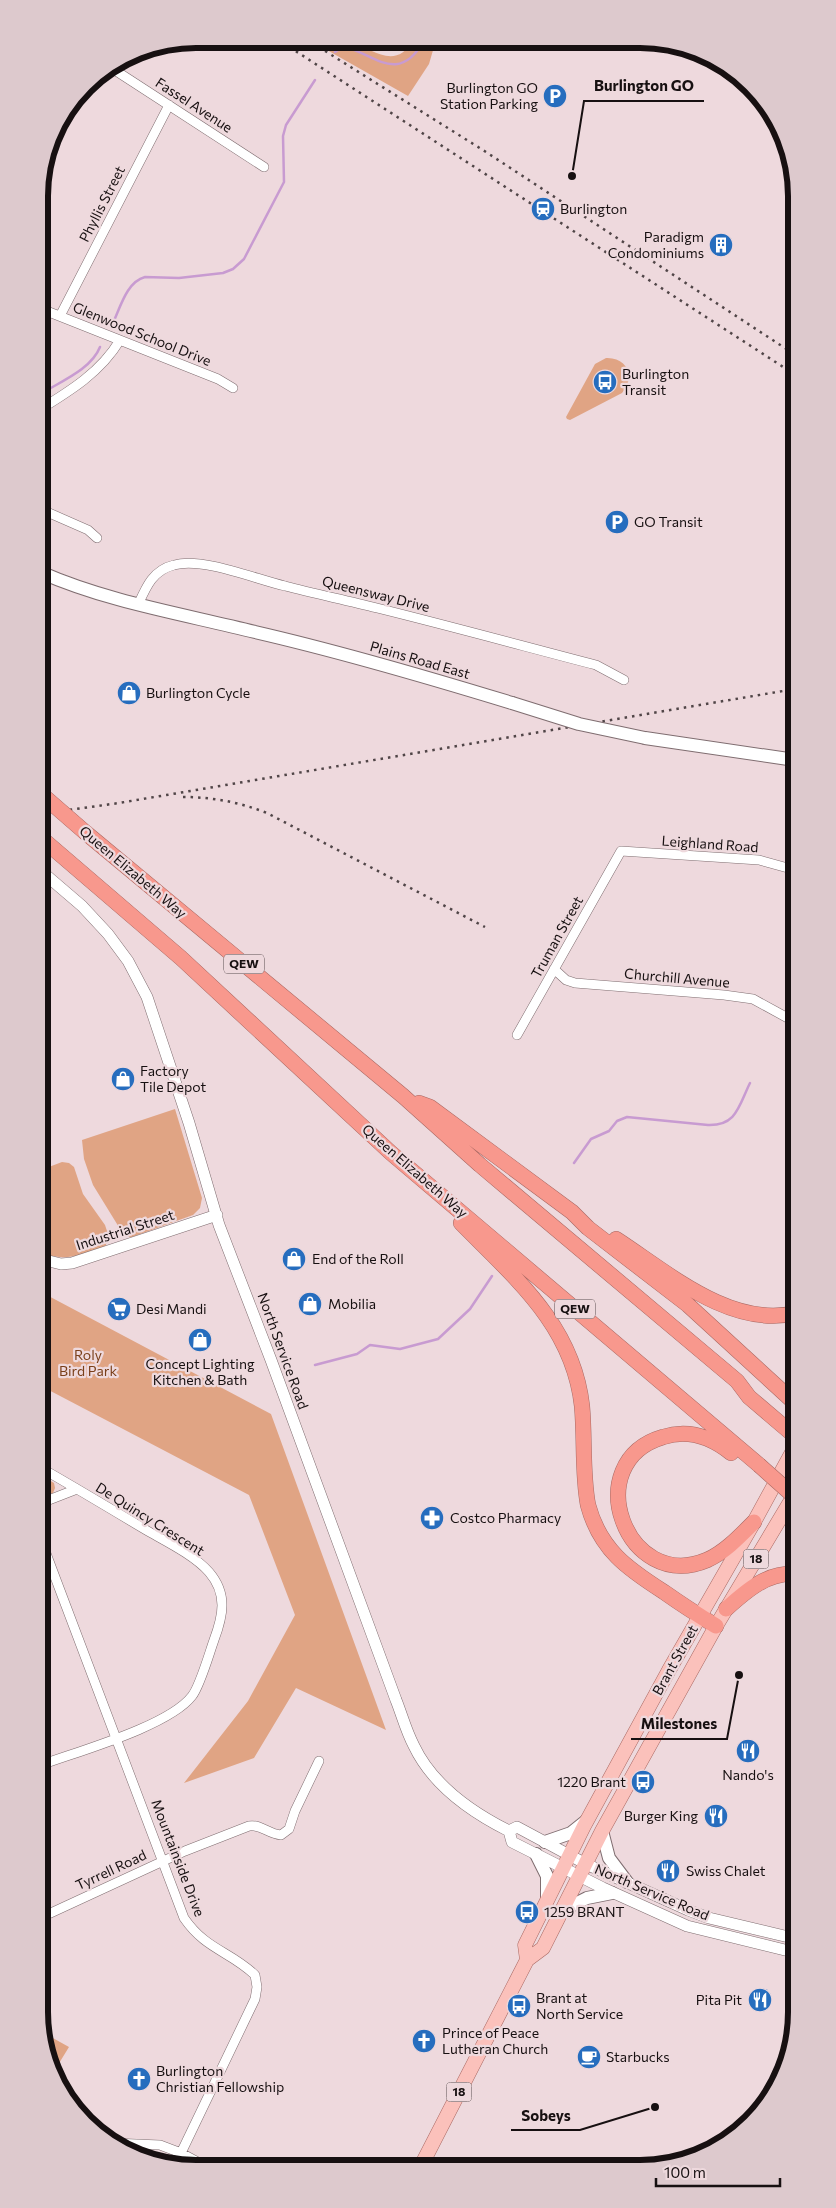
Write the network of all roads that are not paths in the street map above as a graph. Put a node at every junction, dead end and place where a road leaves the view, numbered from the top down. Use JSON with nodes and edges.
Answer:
{"nodes":[{"id":1,"x":116,"y":71,"type":"edge"},
{"id":2,"x":168,"y":105,"type":"junction"},
{"id":3,"x":264,"y":167,"type":"dead end"},
{"id":4,"x":48,"y":311,"type":"edge"},
{"id":5,"x":60,"y":316,"type":"junction"},
{"id":6,"x":120,"y":340,"type":"junction"},
{"id":7,"x":233,"y":388,"type":"dead end"},
{"id":8,"x":48,"y":405,"type":"edge"},
{"id":9,"x":48,"y":512,"type":"edge"},
{"id":10,"x":97,"y":538,"type":"dead end"},
{"id":11,"x":48,"y":575,"type":"edge"},
{"id":12,"x":138,"y":605,"type":"junction"},
{"id":13,"x":624,"y":680,"type":"dead end"},
{"id":14,"x":788,"y":759,"type":"edge"},
{"id":15,"x":48,"y":800,"type":"edge"},
{"id":16,"x":48,"y":844,"type":"edge"},
{"id":17,"x":621,"y":851,"type":"joint"},
{"id":18,"x":788,"y":868,"type":"edge"},
{"id":19,"x":48,"y":877,"type":"edge"},
{"id":20,"x":554,"y":969,"type":"junction"},
{"id":21,"x":788,"y":1018,"type":"edge"},
{"id":22,"x":516,"y":1036,"type":"dead end"},
{"id":23,"x":403,"y":1096,"type":"junction"},
{"id":24,"x":391,"y":1153,"type":"junction"},
{"id":25,"x":572,"y":1212,"type":"junction"},
{"id":26,"x":217,"y":1215,"type":"junction"},
{"id":27,"x":48,"y":1261,"type":"edge"},
{"id":28,"x":788,"y":1315,"type":"edge"},
{"id":29,"x":788,"y":1397,"type":"edge"},
{"id":30,"x":788,"y":1422,"type":"edge"},
{"id":31,"x":788,"y":1460,"type":"edge"},
{"id":32,"x":760,"y":1471,"type":"junction"},
{"id":33,"x":48,"y":1472,"type":"edge"},
{"id":34,"x":77,"y":1489,"type":"junction"},
{"id":35,"x":788,"y":1492,"type":"edge"},
{"id":36,"x":48,"y":1500,"type":"edge"},
{"id":37,"x":788,"y":1501,"type":"edge"},
{"id":38,"x":788,"y":1505,"type":"edge"},
{"id":39,"x":754,"y":1522,"type":"junction"},
{"id":40,"x":48,"y":1558,"type":"edge"},
{"id":41,"x":788,"y":1573,"type":"edge"},
{"id":42,"x":726,"y":1609,"type":"junction"},
{"id":43,"x":699,"y":1616,"type":"junction"},
{"id":44,"x":716,"y":1626,"type":"junction"},
{"id":45,"x":116,"y":1738,"type":"junction"},
{"id":46,"x":319,"y":1761,"type":"dead end"},
{"id":47,"x":48,"y":1762,"type":"edge"},
{"id":48,"x":588,"y":1820,"type":"junction"},
{"id":49,"x":509,"y":1831,"type":"junction"},
{"id":50,"x":602,"y":1831,"type":"junction"},
{"id":51,"x":545,"y":1842,"type":"junction"},
{"id":52,"x":536,"y":1854,"type":"junction"},
{"id":53,"x":571,"y":1855,"type":"junction"},
{"id":54,"x":164,"y":1861,"type":"junction"},
{"id":55,"x":586,"y":1864,"type":"junction"},
{"id":56,"x":564,"y":1868,"type":"junction"},
{"id":57,"x":580,"y":1877,"type":"junction"},
{"id":58,"x":627,"y":1882,"type":"junction"},
{"id":59,"x":612,"y":1893,"type":"junction"},
{"id":60,"x":547,"y":1901,"type":"junction"},
{"id":61,"x":563,"y":1910,"type":"junction"},
{"id":62,"x":48,"y":1914,"type":"edge"},
{"id":63,"x":788,"y":1937,"type":"edge"},
{"id":64,"x":788,"y":1951,"type":"edge"},
{"id":65,"x":526,"y":1960,"type":"junction"},
{"id":66,"x":128,"y":2144,"type":"edge"},
{"id":67,"x":181,"y":2153,"type":"junction"},
{"id":68,"x":194,"y":2160,"type":"edge"},
{"id":69,"x":424,"y":2160,"type":"edge"}],
"edges":[{"from":1,"to":2,"type":"street","name":"Fassel Avenue"},
{"from":2,"to":3,"type":"street","name":"Fassel Avenue"},
{"from":2,"to":5,"type":"street","name":"Phyllis Street"},
{"from":4,"to":5,"type":"street","name":"Glenwood School Drive"},
{"from":5,"to":6,"type":"street","name":"Glenwood School Drive"},
{"from":6,"to":7,"type":"street","name":"Glenwood School Drive"},
{"from":6,"to":8,"type":"street"},
{"from":9,"to":10,"type":"street"},
{"from":11,"to":12,"type":"main road","name":"Plains Road East"},
{"from":12,"to":13,"type":"street","name":"Queensway Drive"},
{"from":12,"to":14,"type":"main road","name":"Plains Road East","bridge":true},
{"from":15,"to":23,"type":"highway","name":"Queen Elizabeth Way","number":"QEW","bridge":true},
{"from":16,"to":24,"type":"highway","name":"Queen Elizabeth Way","number":"QEW"},
{"from":17,"to":18,"type":"street","name":"Leighland Road"},
{"from":17,"to":20,"type":"street","name":"Truman Street"},
{"from":19,"to":26,"type":"street","name":"North Service Road"},
{"from":20,"to":21,"type":"street","name":"Churchill Avenue"},
{"from":20,"to":22,"type":"street","name":"Truman Street"},
{"from":23,"to":25,"type":"highway"},
{"from":23,"to":30,"type":"highway","name":"Queen Elizabeth Way","number":"QEW"},
{"from":24,"to":32,"type":"highway","name":"Queen Elizabeth Way","number":"QEW"},
{"from":24,"to":43,"type":"highway"},
{"from":25,"to":28,"type":"highway"},
{"from":25,"to":29,"type":"highway"},
{"from":26,"to":27,"type":"street","name":"Industrial Street"},
{"from":26,"to":49,"type":"street","name":"North Service Road"},
{"from":31,"to":39,"type":"main road","name":"Brant Street","number":"18"},
{"from":32,"to":35,"type":"highway","name":"Queen Elizabeth Way","number":"QEW","bridge":true},
{"from":32,"to":37,"type":"highway"},
{"from":32,"to":39,"type":"highway"},
{"from":33,"to":34,"type":"street","name":"De Quincy Crescent"},
{"from":34,"to":36,"type":"street","name":"De Quincy Crescent"},
{"from":34,"to":45,"type":"street","name":"De Quincy Crescent"},
{"from":38,"to":42,"type":"main road","name":"Brant Street","number":"18"},
{"from":39,"to":43,"type":"main road","name":"Brant Street","number":"18"},
{"from":40,"to":45,"type":"street","name":"Mountainside Drive"},
{"from":41,"to":42,"type":"highway"},
{"from":42,"to":44,"type":"main road","name":"Brant Street","number":"18"},
{"from":43,"to":44,"type":"highway"},
{"from":43,"to":48,"type":"main road","name":"Brant Street","number":"18"},
{"from":44,"to":50,"type":"main road","name":"Brant Street","number":"18"},
{"from":45,"to":47,"type":"street","name":"De Quincy Crescent"},
{"from":45,"to":54,"type":"street","name":"Mountainside Drive"},
{"from":46,"to":54,"type":"street","name":"Tyrrell Road"},
{"from":48,"to":51,"type":"main road"},
{"from":48,"to":53,"type":"main road","name":"Brant Street","number":"18"},
{"from":49,"to":51,"type":"street","name":"North Service Road"},
{"from":49,"to":52,"type":"street","name":"North Service Road"},
{"from":50,"to":55,"type":"main road","name":"Brant Street","number":"18"},
{"from":50,"to":58,"type":"main road"},
{"from":51,"to":53,"type":"street","name":"North Service Road"},
{"from":52,"to":56,"type":"street","name":"North Service Road"},
{"from":52,"to":60,"type":"main road"},
{"from":53,"to":55,"type":"street","name":"North Service Road"},
{"from":53,"to":56,"type":"main road","name":"Brant Street","number":"18"},
{"from":54,"to":62,"type":"street","name":"Tyrrell Road"},
{"from":54,"to":67,"type":"street","name":"Mountainside Drive"},
{"from":55,"to":57,"type":"main road","name":"Brant Street","number":"18"},
{"from":55,"to":58,"type":"street","name":"North Service Road"},
{"from":56,"to":57,"type":"street","name":"North Service Road"},
{"from":56,"to":60,"type":"main road","name":"Brant Street","number":"18"},
{"from":57,"to":59,"type":"street","name":"North Service Road"},
{"from":57,"to":61,"type":"main road","name":"Brant Street","number":"18"},
{"from":58,"to":63,"type":"street","name":"North Service Road"},
{"from":59,"to":61,"type":"main road"},
{"from":59,"to":64,"type":"street","name":"North Service Road"},
{"from":60,"to":65,"type":"main road","name":"Brant Street","number":"18"},
{"from":61,"to":65,"type":"main road","name":"Brant Street","number":"18"},
{"from":65,"to":69,"type":"main road","name":"Brant Street","number":"18"},
{"from":66,"to":67,"type":"street"},
{"from":67,"to":68,"type":"street"}]}
